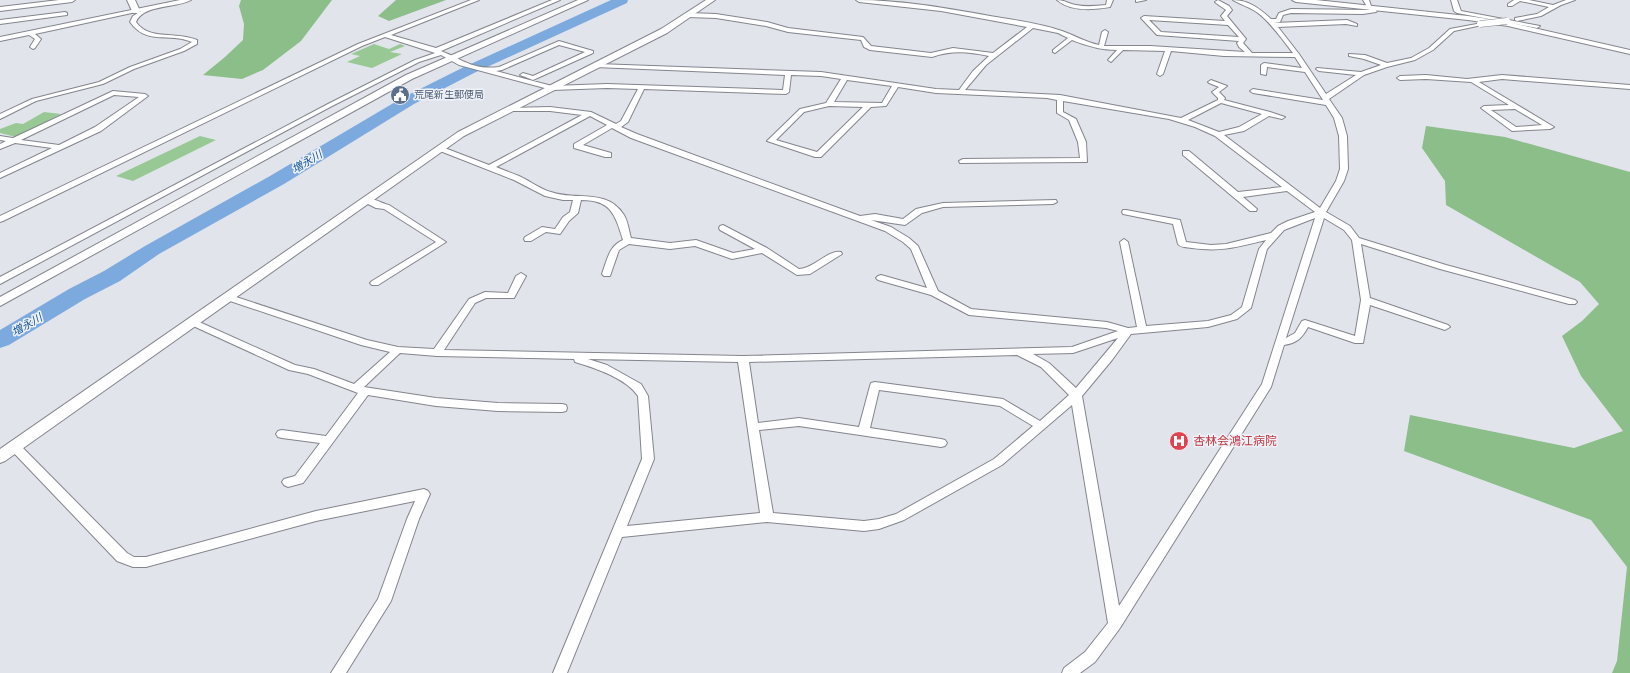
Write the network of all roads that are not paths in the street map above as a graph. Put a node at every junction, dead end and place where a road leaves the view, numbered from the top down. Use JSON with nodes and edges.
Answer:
{"nodes":[{"id":1,"x":72,"y":0,"type":"edge"},
{"id":2,"x":131,"y":0,"type":"edge"},
{"id":3,"x":165,"y":0,"type":"edge"},
{"id":4,"x":188,"y":0,"type":"edge"},
{"id":5,"x":476,"y":0,"type":"edge"},
{"id":6,"x":557,"y":0,"type":"edge"},
{"id":7,"x":584,"y":0,"type":"edge"},
{"id":8,"x":711,"y":0,"type":"edge"},
{"id":9,"x":858,"y":0,"type":"edge"},
{"id":10,"x":1060,"y":0,"type":"edge"},
{"id":11,"x":1110,"y":0,"type":"edge"},
{"id":12,"x":1236,"y":0,"type":"edge"},
{"id":13,"x":1296,"y":0,"type":"edge"},
{"id":14,"x":1454,"y":0,"type":"edge"},
{"id":15,"x":1518,"y":0,"type":"edge"},
{"id":16,"x":1521,"y":0,"type":"edge"},
{"id":17,"x":1572,"y":0,"type":"edge"},
{"id":18,"x":62,"y":1,"type":"edge"},
{"id":19,"x":1218,"y":2,"type":"dead end"},
{"id":20,"x":1368,"y":4,"type":"edge"},
{"id":21,"x":1510,"y":5,"type":"dead end"},
{"id":22,"x":1554,"y":7,"type":"junction"},
{"id":23,"x":149,"y":8,"type":"junction"},
{"id":24,"x":0,"y":9,"type":"edge"},
{"id":25,"x":136,"y":11,"type":"junction"},
{"id":26,"x":1302,"y":12,"type":"junction"},
{"id":27,"x":65,"y":14,"type":"junction"},
{"id":28,"x":688,"y":15,"type":"junction"},
{"id":29,"x":1509,"y":20,"type":"junction"},
{"id":30,"x":0,"y":22,"type":"edge"},
{"id":31,"x":1228,"y":23,"type":"junction"},
{"id":32,"x":1271,"y":23,"type":"junction"},
{"id":33,"x":1322,"y":24,"type":"junction"},
{"id":34,"x":70,"y":25,"type":"junction"},
{"id":35,"x":1355,"y":25,"type":"dead end"},
{"id":36,"x":1032,"y":26,"type":"junction"},
{"id":37,"x":1537,"y":26,"type":"dead end"},
{"id":38,"x":1105,"y":32,"type":"dead end"},
{"id":39,"x":30,"y":33,"type":"junction"},
{"id":40,"x":384,"y":35,"type":"junction"},
{"id":41,"x":1072,"y":37,"type":"junction"},
{"id":42,"x":0,"y":39,"type":"edge"},
{"id":43,"x":1243,"y":39,"type":"junction"},
{"id":44,"x":1182,"y":44,"type":"junction"},
{"id":45,"x":33,"y":47,"type":"dead end"},
{"id":46,"x":1101,"y":47,"type":"junction"},
{"id":47,"x":1121,"y":49,"type":"junction"},
{"id":48,"x":1168,"y":50,"type":"junction"},
{"id":49,"x":1055,"y":51,"type":"dead end"},
{"id":50,"x":438,"y":52,"type":"junction"},
{"id":51,"x":1630,"y":52,"type":"edge"},
{"id":52,"x":1250,"y":54,"type":"junction"},
{"id":53,"x":994,"y":55,"type":"junction"},
{"id":54,"x":1297,"y":55,"type":"junction"},
{"id":55,"x":1351,"y":55,"type":"dead end"},
{"id":56,"x":452,"y":57,"type":"junction"},
{"id":57,"x":1111,"y":60,"type":"dead end"},
{"id":58,"x":1387,"y":65,"type":"junction"},
{"id":59,"x":597,"y":66,"type":"junction"},
{"id":60,"x":500,"y":69,"type":"junction"},
{"id":61,"x":1319,"y":69,"type":"dead end"},
{"id":62,"x":485,"y":70,"type":"junction"},
{"id":63,"x":1307,"y":70,"type":"junction"},
{"id":64,"x":788,"y":73,"type":"junction"},
{"id":65,"x":1160,"y":74,"type":"dead end"},
{"id":66,"x":1264,"y":74,"type":"dead end"},
{"id":67,"x":1362,"y":74,"type":"junction"},
{"id":68,"x":845,"y":77,"type":"junction"},
{"id":69,"x":1400,"y":78,"type":"dead end"},
{"id":70,"x":1472,"y":80,"type":"junction"},
{"id":71,"x":1211,"y":82,"type":"dead end"},
{"id":72,"x":896,"y":85,"type":"junction"},
{"id":73,"x":642,"y":87,"type":"junction"},
{"id":74,"x":1630,"y":87,"type":"edge"},
{"id":75,"x":552,"y":88,"type":"junction"},
{"id":76,"x":1253,"y":90,"type":"dead end"},
{"id":77,"x":961,"y":92,"type":"junction"},
{"id":78,"x":1060,"y":97,"type":"junction"},
{"id":79,"x":1327,"y":100,"type":"junction"},
{"id":80,"x":1220,"y":102,"type":"junction"},
{"id":81,"x":829,"y":104,"type":"junction"},
{"id":82,"x":869,"y":105,"type":"junction"},
{"id":83,"x":1517,"y":107,"type":"junction"},
{"id":84,"x":510,"y":110,"type":"junction"},
{"id":85,"x":1268,"y":113,"type":"junction"},
{"id":86,"x":589,"y":114,"type":"junction"},
{"id":87,"x":0,"y":117,"type":"edge"},
{"id":88,"x":1282,"y":117,"type":"dead end"},
{"id":89,"x":1183,"y":120,"type":"junction"},
{"id":90,"x":614,"y":126,"type":"junction"},
{"id":91,"x":1218,"y":134,"type":"junction"},
{"id":92,"x":0,"y":138,"type":"edge"},
{"id":93,"x":14,"y":141,"type":"junction"},
{"id":94,"x":0,"y":147,"type":"edge"},
{"id":95,"x":60,"y":147,"type":"junction"},
{"id":96,"x":439,"y":149,"type":"junction"},
{"id":97,"x":1186,"y":153,"type":"dead end"},
{"id":98,"x":608,"y":155,"type":"dead end"},
{"id":99,"x":963,"y":162,"type":"dead end"},
{"id":100,"x":491,"y":167,"type":"junction"},
{"id":101,"x":0,"y":176,"type":"edge"},
{"id":102,"x":1288,"y":188,"type":"junction"},
{"id":103,"x":1237,"y":195,"type":"junction"},
{"id":104,"x":577,"y":199,"type":"junction"},
{"id":105,"x":367,"y":200,"type":"junction"},
{"id":106,"x":1053,"y":202,"type":"dead end"},
{"id":107,"x":1253,"y":209,"type":"dead end"},
{"id":108,"x":1126,"y":212,"type":"dead end"},
{"id":109,"x":1321,"y":213,"type":"junction"},
{"id":110,"x":859,"y":218,"type":"junction"},
{"id":111,"x":0,"y":219,"type":"edge"},
{"id":112,"x":723,"y":228,"type":"dead end"},
{"id":113,"x":1274,"y":235,"type":"junction"},
{"id":114,"x":528,"y":239,"type":"dead end"},
{"id":115,"x":1356,"y":240,"type":"junction"},
{"id":116,"x":628,"y":241,"type":"junction"},
{"id":117,"x":1124,"y":242,"type":"dead end"},
{"id":118,"x":764,"y":250,"type":"junction"},
{"id":119,"x":838,"y":254,"type":"dead end"},
{"id":120,"x":607,"y":274,"type":"dead end"},
{"id":121,"x":521,"y":276,"type":"dead end"},
{"id":122,"x":880,"y":278,"type":"dead end"},
{"id":123,"x":0,"y":281,"type":"edge"},
{"id":124,"x":375,"y":283,"type":"dead end"},
{"id":125,"x":934,"y":293,"type":"junction"},
{"id":126,"x":230,"y":298,"type":"junction"},
{"id":127,"x":1366,"y":300,"type":"junction"},
{"id":128,"x":0,"y":302,"type":"edge"},
{"id":129,"x":1572,"y":302,"type":"dead end"},
{"id":130,"x":194,"y":323,"type":"junction"},
{"id":131,"x":1445,"y":327,"type":"dead end"},
{"id":132,"x":1142,"y":329,"type":"junction"},
{"id":133,"x":1128,"y":330,"type":"junction"},
{"id":134,"x":1280,"y":342,"type":"junction"},
{"id":135,"x":398,"y":350,"type":"junction"},
{"id":136,"x":1019,"y":352,"type":"junction"},
{"id":137,"x":438,"y":353,"type":"junction"},
{"id":138,"x":569,"y":356,"type":"junction"},
{"id":139,"x":743,"y":359,"type":"junction"},
{"id":140,"x":360,"y":389,"type":"junction"},
{"id":141,"x":1076,"y":394,"type":"junction"},
{"id":142,"x":562,"y":408,"type":"dead end"},
{"id":143,"x":1041,"y":426,"type":"junction"},
{"id":144,"x":754,"y":427,"type":"junction"},
{"id":145,"x":863,"y":432,"type":"junction"},
{"id":146,"x":282,"y":434,"type":"dead end"},
{"id":147,"x":329,"y":440,"type":"junction"},
{"id":148,"x":941,"y":443,"type":"dead end"},
{"id":149,"x":15,"y":447,"type":"junction"},
{"id":150,"x":0,"y":457,"type":"edge"},
{"id":151,"x":288,"y":482,"type":"dead end"},
{"id":152,"x":767,"y":517,"type":"junction"},
{"id":153,"x":619,"y":532,"type":"junction"},
{"id":154,"x":1115,"y":624,"type":"junction"},
{"id":155,"x":338,"y":673,"type":"edge"},
{"id":156,"x":560,"y":673,"type":"edge"},
{"id":157,"x":1069,"y":673,"type":"edge"}],
"edges":[{"from":1,"to":18,"type":"street"},
{"from":2,"to":25,"type":"street"},
{"from":3,"to":23,"type":"street"},
{"from":4,"to":23,"type":"street"},
{"from":5,"to":40,"type":"street"},
{"from":6,"to":50,"type":"street"},
{"from":7,"to":56,"type":"street"},
{"from":8,"to":28,"type":"street"},
{"from":9,"to":36,"type":"street"},
{"from":10,"to":11,"type":"street"},
{"from":12,"to":32,"type":"street"},
{"from":13,"to":20,"type":"street"},
{"from":14,"to":29,"type":"street"},
{"from":15,"to":21,"type":"street"},
{"from":16,"to":22,"type":"street"},
{"from":17,"to":22,"type":"street"},
{"from":18,"to":24,"type":"street"},
{"from":18,"to":27,"type":"street"},
{"from":19,"to":31,"type":"street"},
{"from":20,"to":26,"type":"street"},
{"from":20,"to":51,"type":"street"},
{"from":22,"to":29,"type":"street"},
{"from":23,"to":25,"type":"street"},
{"from":23,"to":87,"type":"street"},
{"from":25,"to":34,"type":"street"},
{"from":26,"to":32,"type":"street"},
{"from":26,"to":33,"type":"street"},
{"from":27,"to":30,"type":"street"},
{"from":27,"to":34,"type":"street"},
{"from":28,"to":53,"type":"street"},
{"from":28,"to":59,"type":"street"},
{"from":29,"to":37,"type":"street"},
{"from":29,"to":58,"type":"street","bridge":true},
{"from":31,"to":43,"type":"street"},
{"from":31,"to":44,"type":"street"},
{"from":32,"to":33,"type":"street"},
{"from":32,"to":54,"type":"street"},
{"from":33,"to":35,"type":"street"},
{"from":34,"to":39,"type":"street"},
{"from":36,"to":41,"type":"street"},
{"from":36,"to":53,"type":"street"},
{"from":38,"to":46,"type":"street"},
{"from":39,"to":42,"type":"street"},
{"from":39,"to":45,"type":"street"},
{"from":40,"to":50,"type":"street"},
{"from":40,"to":111,"type":"street"},
{"from":41,"to":46,"type":"street"},
{"from":41,"to":49,"type":"street"},
{"from":43,"to":44,"type":"street"},
{"from":43,"to":52,"type":"street"},
{"from":44,"to":48,"type":"street"},
{"from":44,"to":52,"type":"street"},
{"from":46,"to":47,"type":"street"},
{"from":47,"to":48,"type":"street"},
{"from":47,"to":57,"type":"street"},
{"from":48,"to":65,"type":"street"},
{"from":50,"to":56,"type":"street"},
{"from":50,"to":123,"type":"street"},
{"from":52,"to":54,"type":"street"},
{"from":53,"to":77,"type":"street"},
{"from":54,"to":63,"type":"street"},
{"from":55,"to":58,"type":"street"},
{"from":56,"to":62,"type":"street"},
{"from":56,"to":128,"type":"street"},
{"from":58,"to":67,"type":"street"},
{"from":59,"to":64,"type":"street"},
{"from":59,"to":75,"type":"street"},
{"from":60,"to":60,"type":"street"},
{"from":60,"to":62,"type":"street"},
{"from":61,"to":67,"type":"street"},
{"from":62,"to":75,"type":"street"},
{"from":63,"to":66,"type":"street"},
{"from":63,"to":79,"type":"street"},
{"from":64,"to":68,"type":"street"},
{"from":64,"to":73,"type":"street"},
{"from":67,"to":79,"type":"street"},
{"from":68,"to":72,"type":"street"},
{"from":68,"to":81,"type":"street"},
{"from":69,"to":70,"type":"street"},
{"from":70,"to":74,"type":"street"},
{"from":70,"to":83,"type":"street"},
{"from":71,"to":80,"type":"street"},
{"from":72,"to":77,"type":"street"},
{"from":72,"to":82,"type":"street"},
{"from":73,"to":75,"type":"street"},
{"from":73,"to":90,"type":"street"},
{"from":75,"to":84,"type":"street"},
{"from":76,"to":79,"type":"street"},
{"from":77,"to":78,"type":"street"},
{"from":78,"to":89,"type":"street"},
{"from":78,"to":99,"type":"street"},
{"from":79,"to":109,"type":"street"},
{"from":80,"to":85,"type":"street"},
{"from":80,"to":89,"type":"street"},
{"from":81,"to":82,"type":"street"},
{"from":81,"to":82,"type":"street"},
{"from":83,"to":83,"type":"street"},
{"from":84,"to":86,"type":"street"},
{"from":84,"to":96,"type":"street"},
{"from":85,"to":88,"type":"street"},
{"from":85,"to":91,"type":"street"},
{"from":86,"to":90,"type":"street"},
{"from":86,"to":100,"type":"street"},
{"from":89,"to":91,"type":"street"},
{"from":90,"to":98,"type":"street"},
{"from":90,"to":110,"type":"street"},
{"from":91,"to":102,"type":"street"},
{"from":92,"to":93,"type":"street"},
{"from":93,"to":94,"type":"street"},
{"from":93,"to":95,"type":"street"},
{"from":93,"to":95,"type":"street"},
{"from":95,"to":101,"type":"street"},
{"from":96,"to":100,"type":"street"},
{"from":96,"to":105,"type":"street"},
{"from":97,"to":103,"type":"street"},
{"from":100,"to":104,"type":"street"},
{"from":102,"to":103,"type":"street"},
{"from":102,"to":109,"type":"street"},
{"from":103,"to":107,"type":"street"},
{"from":104,"to":114,"type":"street"},
{"from":104,"to":116,"type":"street"},
{"from":105,"to":124,"type":"street"},
{"from":105,"to":126,"type":"street"},
{"from":106,"to":110,"type":"street"},
{"from":108,"to":113,"type":"street"},
{"from":109,"to":113,"type":"street"},
{"from":109,"to":115,"type":"street"},
{"from":109,"to":134,"type":"street"},
{"from":110,"to":125,"type":"street"},
{"from":112,"to":118,"type":"street"},
{"from":113,"to":132,"type":"street"},
{"from":115,"to":127,"type":"street"},
{"from":115,"to":129,"type":"street"},
{"from":116,"to":118,"type":"street"},
{"from":116,"to":120,"type":"street"},
{"from":117,"to":132,"type":"street"},
{"from":118,"to":119,"type":"street"},
{"from":121,"to":137,"type":"street"},
{"from":122,"to":125,"type":"street"},
{"from":125,"to":133,"type":"street"},
{"from":126,"to":130,"type":"street"},
{"from":126,"to":135,"type":"street"},
{"from":127,"to":131,"type":"street"},
{"from":127,"to":134,"type":"street"},
{"from":130,"to":140,"type":"street"},
{"from":130,"to":149,"type":"street"},
{"from":132,"to":133,"type":"street"},
{"from":133,"to":136,"type":"street"},
{"from":133,"to":141,"type":"street"},
{"from":134,"to":154,"type":"street"},
{"from":135,"to":137,"type":"street"},
{"from":135,"to":140,"type":"street"},
{"from":136,"to":139,"type":"street"},
{"from":136,"to":141,"type":"street"},
{"from":137,"to":138,"type":"street"},
{"from":138,"to":139,"type":"street"},
{"from":138,"to":153,"type":"street"},
{"from":139,"to":144,"type":"street"},
{"from":140,"to":142,"type":"street"},
{"from":140,"to":147,"type":"street"},
{"from":141,"to":143,"type":"street"},
{"from":141,"to":154,"type":"street"},
{"from":143,"to":145,"type":"street"},
{"from":143,"to":152,"type":"street"},
{"from":144,"to":145,"type":"street"},
{"from":144,"to":152,"type":"street"},
{"from":145,"to":148,"type":"street"},
{"from":146,"to":147,"type":"street"},
{"from":147,"to":151,"type":"street"},
{"from":149,"to":150,"type":"street"},
{"from":149,"to":155,"type":"street"},
{"from":152,"to":153,"type":"street"},
{"from":153,"to":156,"type":"street"},
{"from":154,"to":157,"type":"street"}]}
